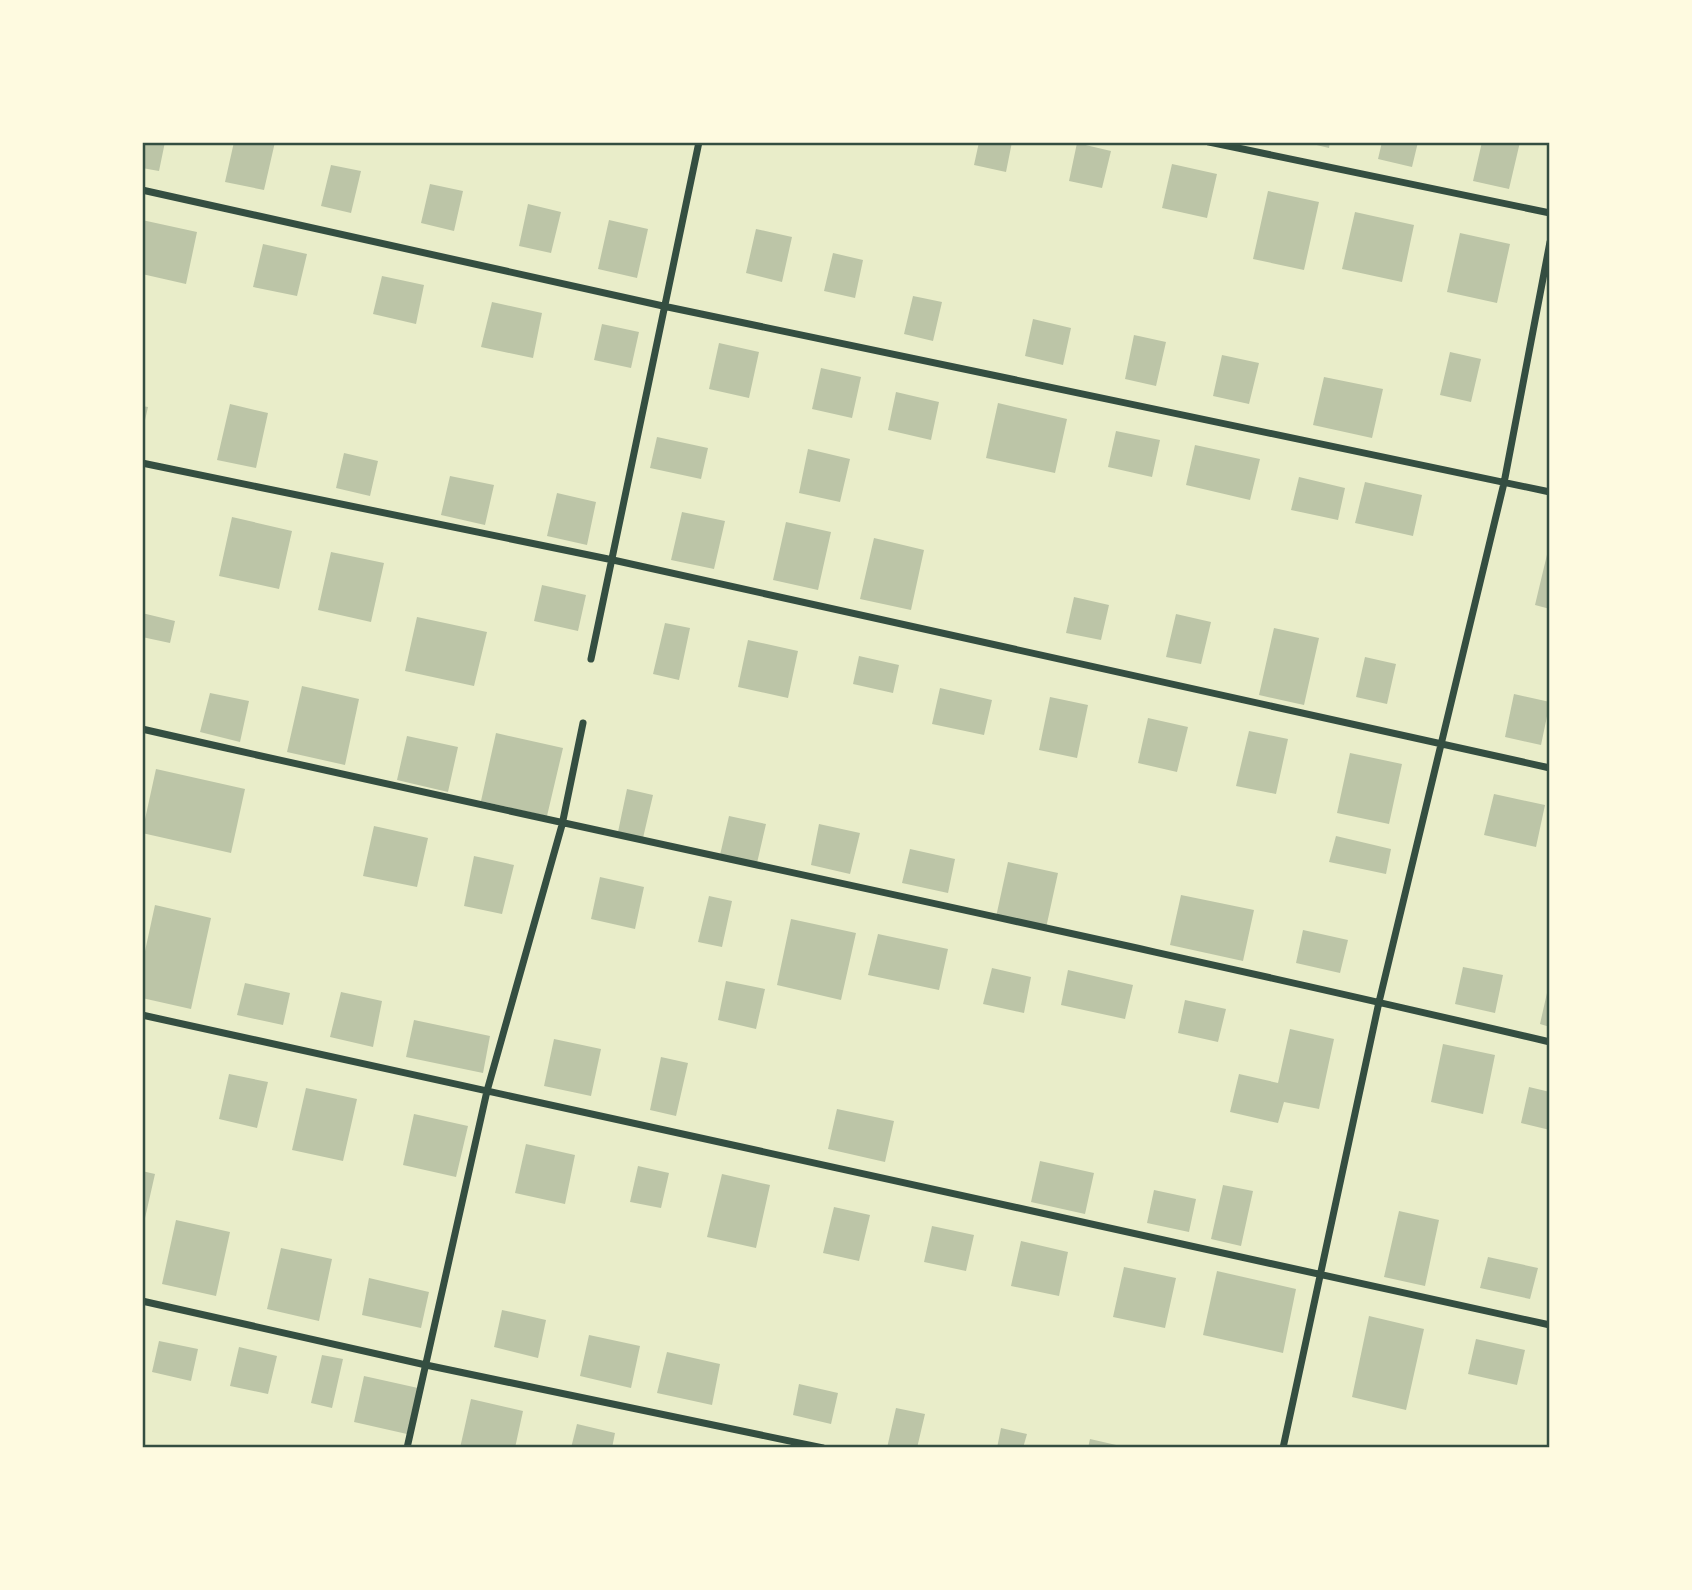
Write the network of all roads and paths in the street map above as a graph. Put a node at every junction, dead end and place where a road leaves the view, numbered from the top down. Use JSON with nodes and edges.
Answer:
{"nodes":[{"id":1,"x":699,"y":142,"type":"edge"},
{"id":2,"x":1209,"y":142,"type":"edge"},
{"id":3,"x":142,"y":190,"type":"edge"},
{"id":4,"x":1550,"y":213,"type":"edge"},
{"id":5,"x":1550,"y":242,"type":"edge"},
{"id":6,"x":663,"y":306,"type":"junction"},
{"id":7,"x":142,"y":463,"type":"edge"},
{"id":8,"x":1504,"y":482,"type":"junction"},
{"id":9,"x":1550,"y":492,"type":"edge"},
{"id":10,"x":613,"y":560,"type":"junction"},
{"id":11,"x":592,"y":659,"type":"dead end"},
{"id":12,"x":583,"y":723,"type":"dead end"},
{"id":13,"x":142,"y":729,"type":"edge"},
{"id":14,"x":1441,"y":743,"type":"junction"},
{"id":15,"x":1550,"y":768,"type":"edge"},
{"id":16,"x":562,"y":825,"type":"junction"},
{"id":17,"x":1379,"y":1002,"type":"junction"},
{"id":18,"x":142,"y":1015,"type":"edge"},
{"id":19,"x":1550,"y":1042,"type":"edge"},
{"id":20,"x":487,"y":1091,"type":"junction"},
{"id":21,"x":1320,"y":1273,"type":"junction"},
{"id":22,"x":142,"y":1301,"type":"edge"},
{"id":23,"x":1550,"y":1325,"type":"edge"},
{"id":24,"x":426,"y":1366,"type":"junction"},
{"id":25,"x":407,"y":1448,"type":"edge"},
{"id":26,"x":823,"y":1448,"type":"edge"},
{"id":27,"x":1283,"y":1448,"type":"edge"}],
"edges":[{"from":1,"to":6,"type":"street"},
{"from":2,"to":4,"type":"street"},
{"from":3,"to":6,"type":"street"},
{"from":5,"to":8,"type":"street"},
{"from":6,"to":8,"type":"street"},
{"from":6,"to":10,"type":"street"},
{"from":7,"to":10,"type":"street"},
{"from":8,"to":9,"type":"street"},
{"from":8,"to":14,"type":"street"},
{"from":10,"to":11,"type":"street"},
{"from":10,"to":14,"type":"street"},
{"from":12,"to":16,"type":"street"},
{"from":13,"to":16,"type":"street"},
{"from":14,"to":15,"type":"street"},
{"from":14,"to":17,"type":"street"},
{"from":16,"to":17,"type":"street"},
{"from":16,"to":20,"type":"street"},
{"from":17,"to":19,"type":"street"},
{"from":17,"to":21,"type":"street"},
{"from":18,"to":20,"type":"street"},
{"from":20,"to":21,"type":"street"},
{"from":20,"to":24,"type":"street"},
{"from":21,"to":23,"type":"street"},
{"from":21,"to":27,"type":"street"},
{"from":22,"to":24,"type":"street"},
{"from":24,"to":25,"type":"street"},
{"from":24,"to":26,"type":"street"}]}
